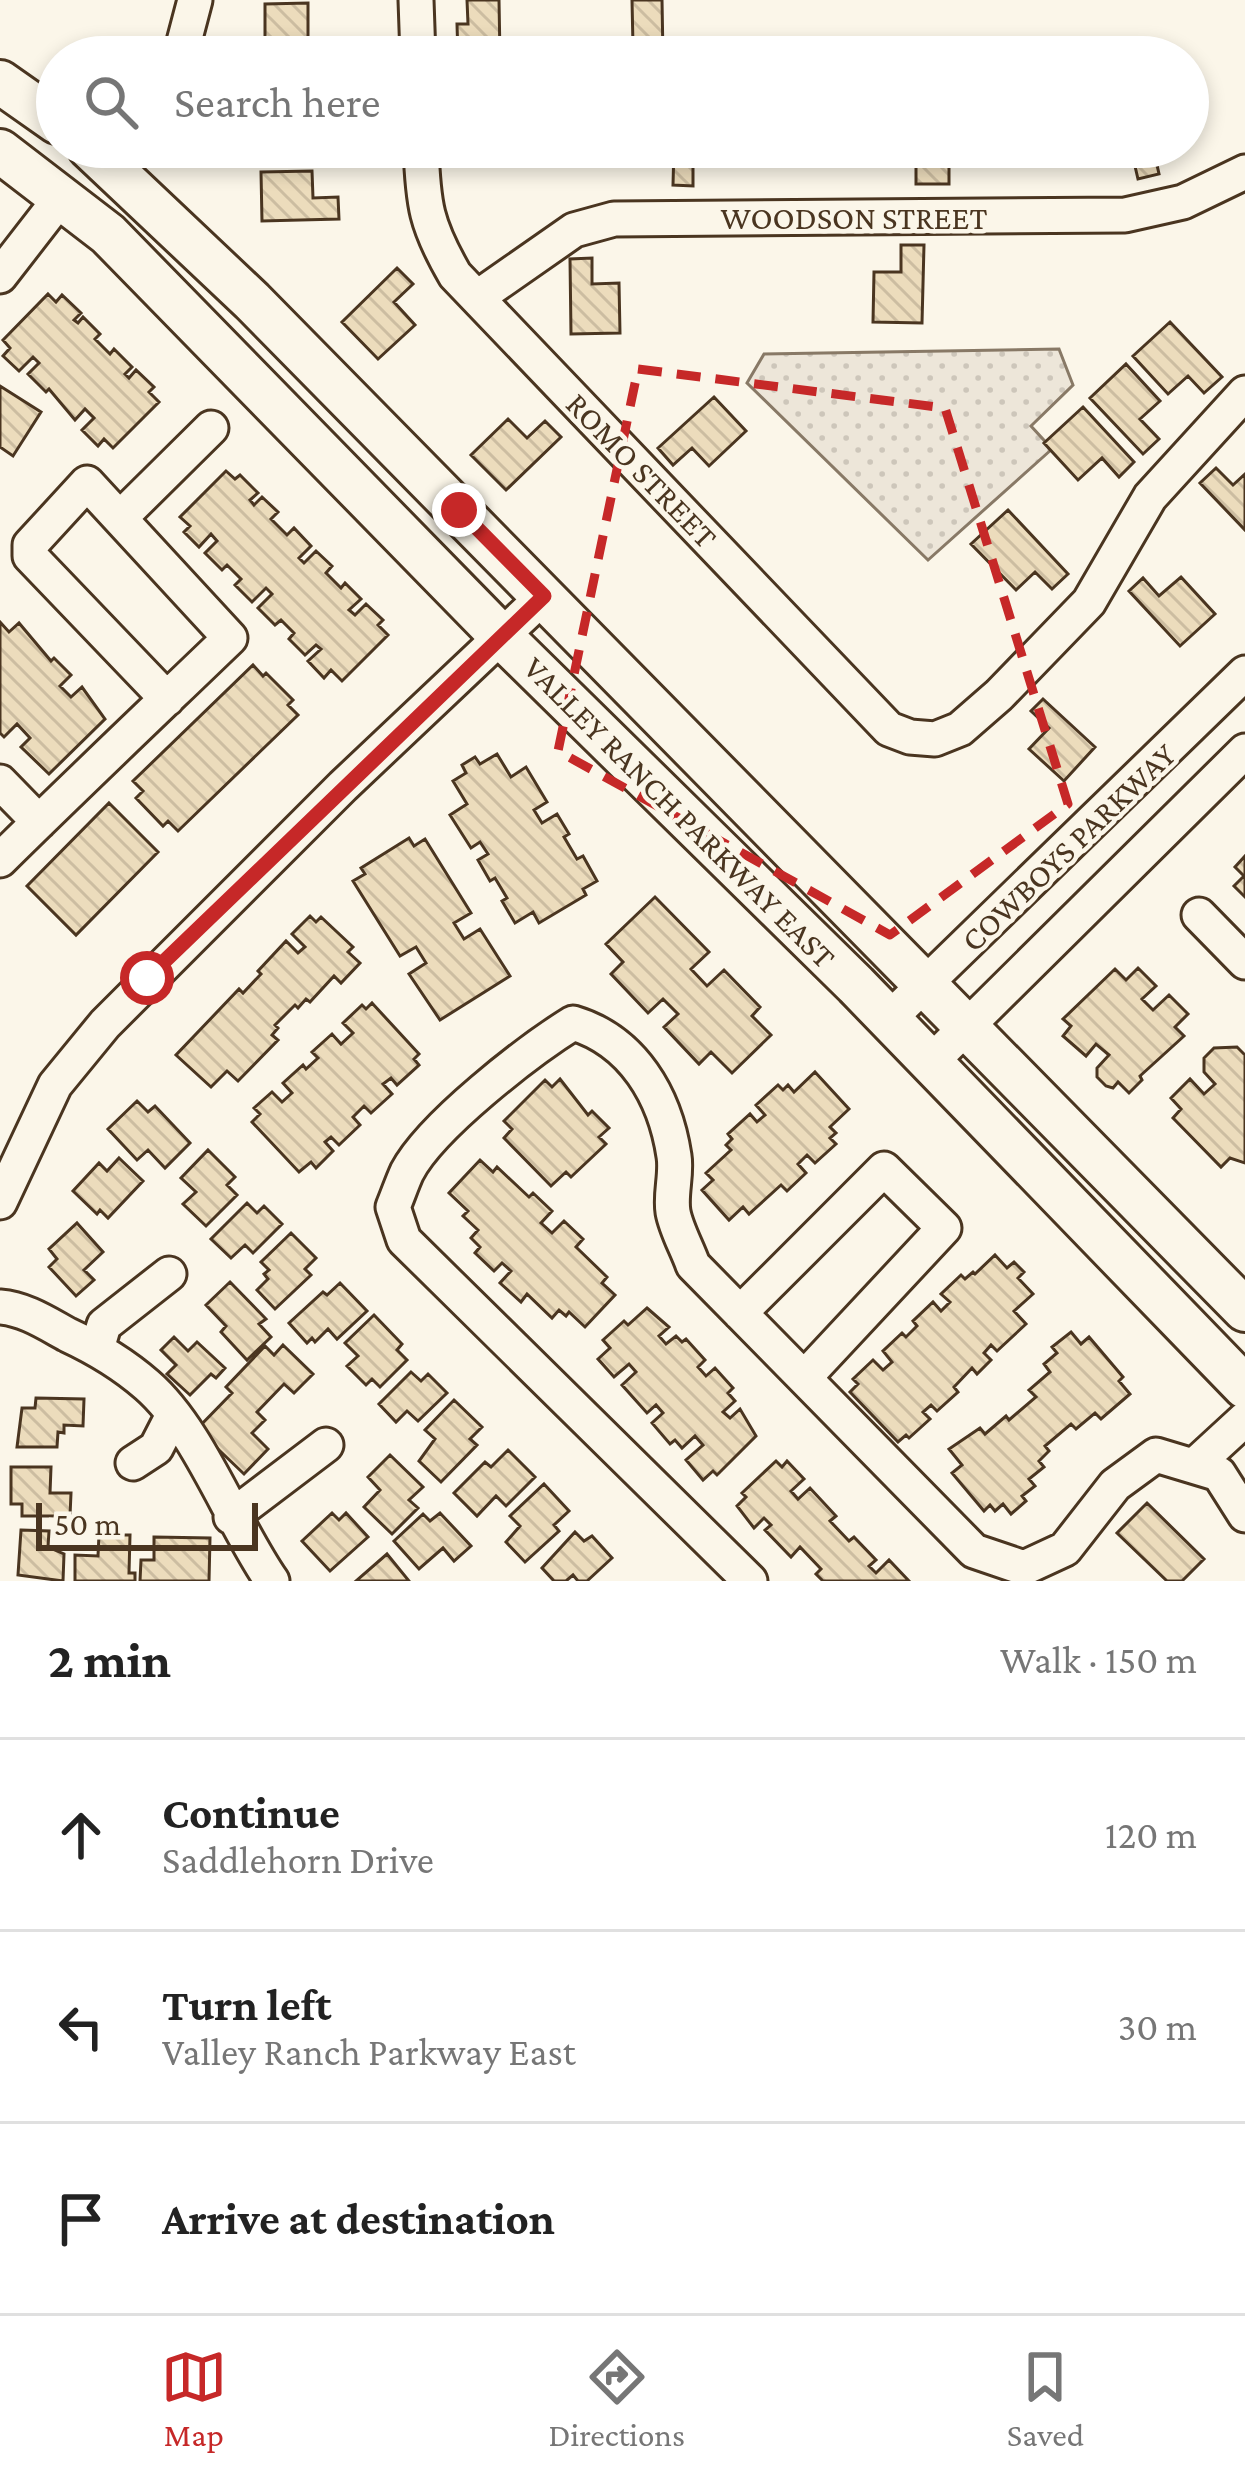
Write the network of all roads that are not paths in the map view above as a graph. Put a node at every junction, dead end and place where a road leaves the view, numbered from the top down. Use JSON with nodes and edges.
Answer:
{"nodes":[{"id":1,"x":195,"y":0,"type":"edge"},
{"id":2,"x":416,"y":0,"type":"edge"},
{"id":3,"x":186,"y":36,"type":"edge"},
{"id":4,"x":417,"y":36,"type":"edge"},
{"id":5,"x":0,"y":82,"type":"edge"},
{"id":6,"x":36,"y":107,"type":"edge"},
{"id":7,"x":0,"y":151,"type":"edge"},
{"id":8,"x":83,"y":168,"type":"edge"},
{"id":9,"x":116,"y":168,"type":"edge"},
{"id":10,"x":421,"y":168,"type":"edge"},
{"id":11,"x":1245,"y":172,"type":"edge"},
{"id":12,"x":62,"y":196,"type":"junction"},
{"id":13,"x":0,"y":276,"type":"edge"},
{"id":14,"x":478,"y":297,"type":"junction"},
{"id":15,"x":1245,"y":393,"type":"edge"},
{"id":16,"x":211,"y":428,"type":"dead end"},
{"id":17,"x":120,"y":518,"type":"junction"},
{"id":18,"x":544,"y":596,"type":"junction"},
{"id":19,"x":501,"y":636,"type":"junction"},
{"id":20,"x":1245,"y":673,"type":"edge"},
{"id":21,"x":167,"y":699,"type":"junction"},
{"id":22,"x":1192,"y":725,"type":"junction"},
{"id":23,"x":1240,"y":756,"type":"edge"},
{"id":24,"x":0,"y":782,"type":"edge"},
{"id":25,"x":39,"y":822,"type":"junction"},
{"id":26,"x":0,"y":860,"type":"edge"},
{"id":27,"x":1199,"y":915,"type":"dead end"},
{"id":28,"x":1245,"y":962,"type":"edge"},
{"id":29,"x":926,"y":982,"type":"junction"},
{"id":30,"x":889,"y":1019,"type":"junction"},
{"id":31,"x":967,"y":1024,"type":"junction"},
{"id":32,"x":931,"y":1062,"type":"junction"},
{"id":33,"x":0,"y":1202,"type":"edge"},
{"id":34,"x":169,"y":1274,"type":"dead end"},
{"id":35,"x":0,"y":1307,"type":"edge"},
{"id":36,"x":1245,"y":1310,"type":"edge"},
{"id":37,"x":740,"y":1312,"type":"junction"},
{"id":38,"x":97,"y":1349,"type":"junction"},
{"id":39,"x":804,"y":1378,"type":"junction"},
{"id":40,"x":1245,"y":1387,"type":"edge"},
{"id":41,"x":173,"y":1415,"type":"junction"},
{"id":42,"x":1245,"y":1419,"type":"edge"},
{"id":43,"x":326,"y":1445,"type":"dead end"},
{"id":44,"x":133,"y":1463,"type":"dead end"},
{"id":45,"x":1195,"y":1465,"type":"junction"},
{"id":46,"x":1241,"y":1496,"type":"edge"},
{"id":47,"x":231,"y":1517,"type":"junction"},
{"id":48,"x":272,"y":1581,"type":"edge"},
{"id":49,"x":750,"y":1581,"type":"edge"}],
"edges":[{"from":1,"to":3,"type":"street"},
{"from":2,"to":4,"type":"street"},
{"from":5,"to":6,"type":"main road"},
{"from":7,"to":12,"type":"main road","name":"VALLEY RANCH PARKWAY EAST"},
{"from":8,"to":12,"type":"main road"},
{"from":9,"to":18,"type":"main road","name":"VALLEY RANCH PARKWAY EAST"},
{"from":10,"to":14,"type":"street","name":"ROMO STREET"},
{"from":11,"to":14,"type":"street","name":"WOODSON STREET"},
{"from":12,"to":13,"type":"street"},
{"from":12,"to":19,"type":"main road","name":"VALLEY RANCH PARKWAY EAST"},
{"from":14,"to":15,"type":"street","name":"ROMO STREET"},
{"from":16,"to":17,"type":"street"},
{"from":17,"to":21,"type":"street"},
{"from":17,"to":21,"type":"street"},
{"from":18,"to":19,"type":"street"},
{"from":18,"to":29,"type":"main road","name":"VALLEY RANCH PARKWAY EAST"},
{"from":19,"to":30,"type":"main road","name":"VALLEY RANCH PARKWAY EAST"},
{"from":19,"to":33,"type":"street"},
{"from":20,"to":22,"type":"street","name":"COWBOYS PARKWAY"},
{"from":21,"to":25,"type":"street"},
{"from":22,"to":23,"type":"street"},
{"from":22,"to":29,"type":"street","name":"COWBOYS PARKWAY"},
{"from":23,"to":31,"type":"street","name":"COWBOYS PARKWAY"},
{"from":24,"to":25,"type":"street"},
{"from":25,"to":26,"type":"street"},
{"from":27,"to":28,"type":"street"},
{"from":29,"to":30,"type":"street","name":"COWBOYS PARKWAY"},
{"from":29,"to":31,"type":"main road","name":"VALLEY RANCH PARKWAY EAST"},
{"from":30,"to":32,"type":"main road","name":"VALLEY RANCH PARKWAY EAST"},
{"from":31,"to":32,"type":"street","name":"COWBOYS PARKWAY"},
{"from":31,"to":36,"type":"main road","name":"VALLEY RANCH PARKWAY EAST"},
{"from":32,"to":40,"type":"main road","name":"VALLEY RANCH PARKWAY EAST"},
{"from":34,"to":38,"type":"street"},
{"from":35,"to":38,"type":"street"},
{"from":37,"to":39,"type":"street"},
{"from":37,"to":39,"type":"street"},
{"from":37,"to":49,"type":"street"},
{"from":38,"to":41,"type":"street"},
{"from":39,"to":45,"type":"street"},
{"from":41,"to":44,"type":"street"},
{"from":41,"to":47,"type":"street"},
{"from":42,"to":45,"type":"street"},
{"from":43,"to":47,"type":"street"},
{"from":45,"to":46,"type":"street"},
{"from":47,"to":48,"type":"street"}]}
